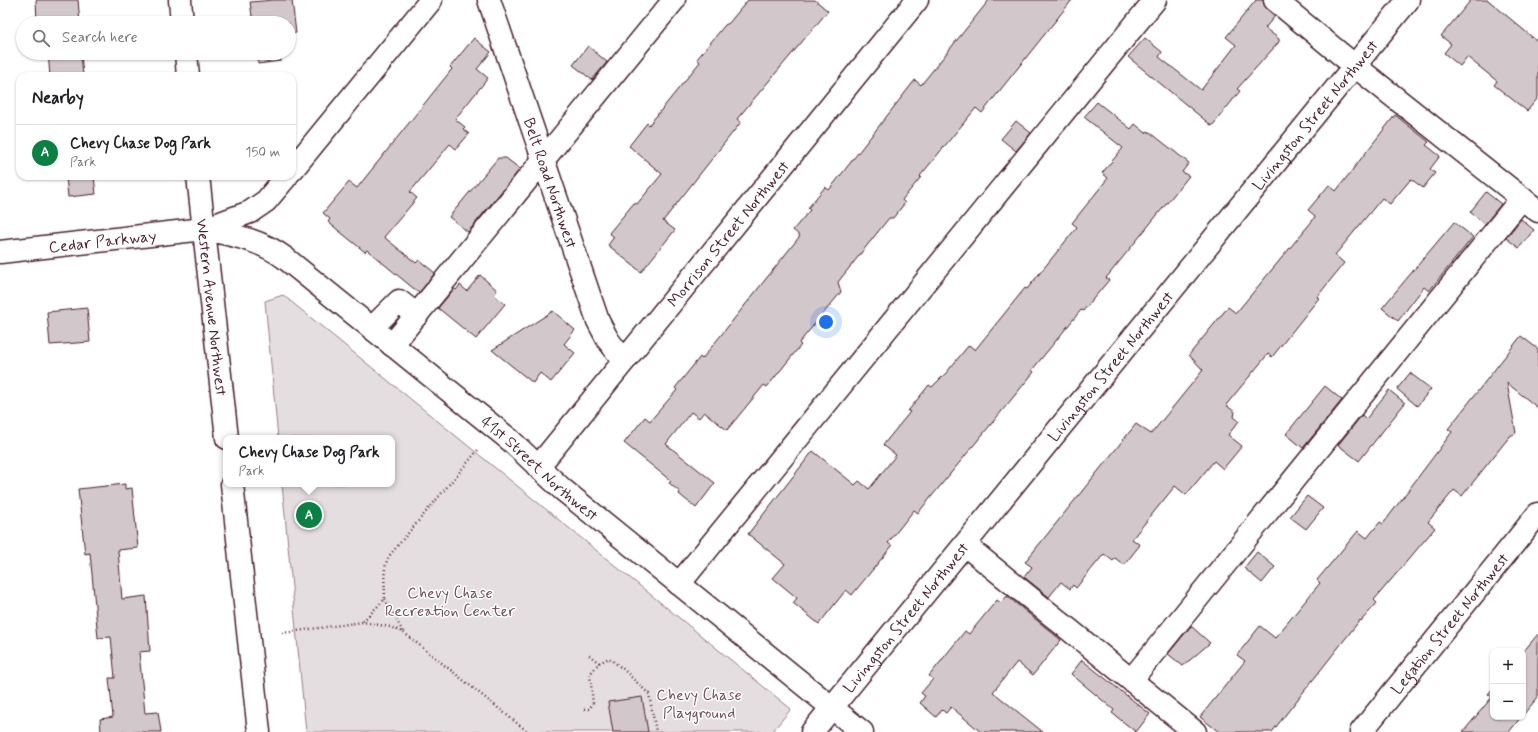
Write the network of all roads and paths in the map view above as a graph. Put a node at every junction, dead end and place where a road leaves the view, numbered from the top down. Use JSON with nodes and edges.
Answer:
{"nodes":[{"id":1,"x":180,"y":0,"type":"edge"},
{"id":2,"x":431,"y":0,"type":"edge"},
{"id":3,"x":489,"y":0,"type":"edge"},
{"id":4,"x":674,"y":0,"type":"edge"},
{"id":5,"x":917,"y":0,"type":"edge"},
{"id":6,"x":1155,"y":0,"type":"edge"},
{"id":7,"x":1275,"y":0,"type":"edge"},
{"id":8,"x":1408,"y":0,"type":"edge"},
{"id":9,"x":181,"y":16,"type":"edge"},
{"id":10,"x":187,"y":60,"type":"edge"},
{"id":11,"x":1355,"y":66,"type":"junction"},
{"id":12,"x":188,"y":72,"type":"edge"},
{"id":13,"x":542,"y":162,"type":"junction"},
{"id":14,"x":296,"y":165,"type":"edge"},
{"id":15,"x":198,"y":180,"type":"edge"},
{"id":16,"x":284,"y":180,"type":"edge"},
{"id":17,"x":1530,"y":204,"type":"edge"},
{"id":18,"x":204,"y":229,"type":"junction"},
{"id":19,"x":0,"y":252,"type":"edge"},
{"id":20,"x":417,"y":315,"type":"junction"},
{"id":21,"x":372,"y":328,"type":"junction"},
{"id":22,"x":392,"y":345,"type":"junction"},
{"id":23,"x":624,"y":361,"type":"junction"},
{"id":24,"x":227,"y":435,"type":"edge"},
{"id":25,"x":478,"y":450,"type":"dead end"},
{"id":26,"x":538,"y":467,"type":"junction"},
{"id":27,"x":232,"y":487,"type":"edge"},
{"id":28,"x":1538,"y":514,"type":"edge"},
{"id":29,"x":965,"y":546,"type":"junction"},
{"id":30,"x":679,"y":584,"type":"junction"},
{"id":31,"x":385,"y":599,"type":"junction"},
{"id":32,"x":363,"y":622,"type":"junction"},
{"id":33,"x":403,"y":632,"type":"junction"},
{"id":34,"x":282,"y":633,"type":"dead end"},
{"id":35,"x":589,"y":655,"type":"dead end"},
{"id":36,"x":600,"y":663,"type":"junction"},
{"id":37,"x":1132,"y":679,"type":"junction"},
{"id":38,"x":832,"y":707,"type":"junction"},
{"id":39,"x":584,"y":709,"type":"dead end"},
{"id":40,"x":259,"y":732,"type":"edge"},
{"id":41,"x":528,"y":732,"type":"edge"},
{"id":42,"x":656,"y":732,"type":"edge"},
{"id":43,"x":812,"y":732,"type":"edge"},
{"id":44,"x":862,"y":732,"type":"edge"},
{"id":45,"x":1195,"y":732,"type":"edge"},
{"id":46,"x":1361,"y":732,"type":"edge"}],
"edges":[{"from":1,"to":9,"type":"street"},
{"from":2,"to":14,"type":"street"},
{"from":3,"to":13,"type":"street","name":"Belt Road Northwest"},
{"from":4,"to":13,"type":"street"},
{"from":5,"to":23,"type":"street","name":"Morrison Street Northwest"},
{"from":6,"to":30,"type":"street"},
{"from":7,"to":11,"type":"street"},
{"from":8,"to":11,"type":"street","name":"Livingston Street Northwest"},
{"from":10,"to":12,"type":"street"},
{"from":11,"to":17,"type":"street"},
{"from":11,"to":29,"type":"street","name":"Livingston Street Northwest"},
{"from":13,"to":20,"type":"street"},
{"from":13,"to":23,"type":"street","name":"Belt Road Northwest"},
{"from":15,"to":18,"type":"street","name":"Western Avenue Northwest"},
{"from":16,"to":18,"type":"street"},
{"from":17,"to":37,"type":"street"},
{"from":18,"to":19,"type":"street","name":"Cedar Parkway"},
{"from":18,"to":21,"type":"street","name":"41st Street Northwest"},
{"from":18,"to":24,"type":"street","name":"Western Avenue Northwest"},
{"from":20,"to":21,"type":"street"},
{"from":20,"to":22,"type":"street"},
{"from":21,"to":22,"type":"street","name":"41st Street Northwest"},
{"from":22,"to":26,"type":"street","name":"41st Street Northwest"},
{"from":23,"to":26,"type":"street","name":"Morrison Street Northwest"},
{"from":25,"to":31,"type":"path"},
{"from":26,"to":30,"type":"street","name":"41st Street Northwest"},
{"from":27,"to":40,"type":"street"},
{"from":28,"to":46,"type":"street","name":"Legation Street Northwest"},
{"from":29,"to":37,"type":"street"},
{"from":29,"to":38,"type":"street","name":"Livingston Street Northwest"},
{"from":30,"to":38,"type":"street","name":"41st Street Northwest"},
{"from":31,"to":32,"type":"path"},
{"from":31,"to":33,"type":"path"},
{"from":32,"to":33,"type":"path"},
{"from":32,"to":34,"type":"path"},
{"from":33,"to":41,"type":"path"},
{"from":35,"to":36,"type":"path"},
{"from":36,"to":39,"type":"path"},
{"from":36,"to":42,"type":"path"},
{"from":37,"to":45,"type":"street"},
{"from":38,"to":43,"type":"street","name":"Livingston Street Northwest"},
{"from":38,"to":44,"type":"street","name":"41st Street Northwest"}]}
